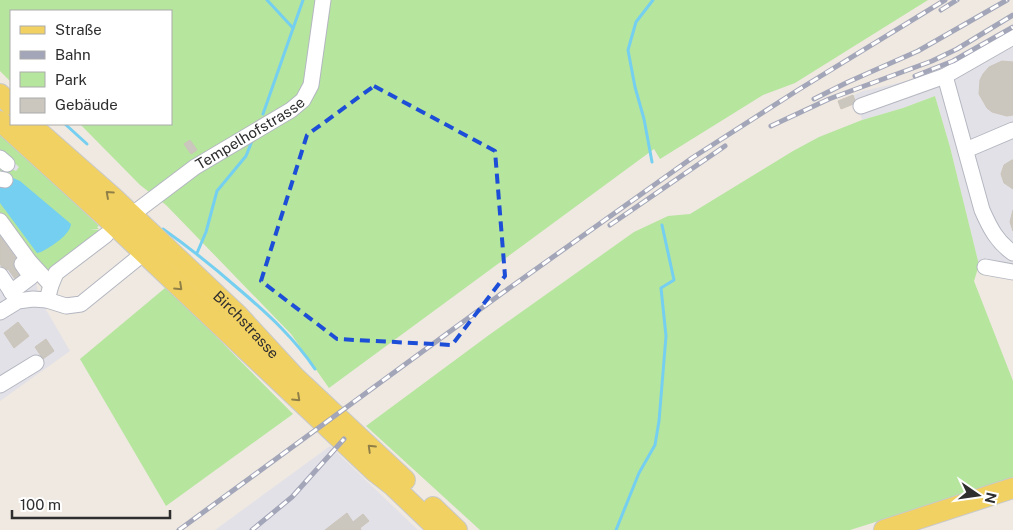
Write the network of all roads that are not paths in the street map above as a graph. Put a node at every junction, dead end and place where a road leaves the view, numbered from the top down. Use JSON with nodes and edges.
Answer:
{"nodes":[{"id":1,"x":323,"y":0,"type":"edge"},
{"id":2,"x":1013,"y":37,"type":"edge"},
{"id":3,"x":945,"y":76,"type":"junction"},
{"id":4,"x":0,"y":94,"type":"edge"},
{"id":5,"x":10,"y":104,"type":"edge"},
{"id":6,"x":861,"y":106,"type":"dead end"},
{"id":7,"x":0,"y":121,"type":"edge"},
{"id":8,"x":31,"y":125,"type":"edge"},
{"id":9,"x":1013,"y":130,"type":"edge"},
{"id":10,"x":966,"y":150,"type":"junction"},
{"id":11,"x":138,"y":210,"type":"dead end"},
{"id":12,"x":0,"y":221,"type":"edge"},
{"id":13,"x":0,"y":232,"type":"edge"},
{"id":14,"x":106,"y":235,"type":"dead end"},
{"id":15,"x":151,"y":246,"type":"junction"},
{"id":16,"x":1013,"y":253,"type":"edge"},
{"id":17,"x":985,"y":267,"type":"dead end"},
{"id":18,"x":1013,"y":272,"type":"edge"},
{"id":19,"x":0,"y":275,"type":"edge"},
{"id":20,"x":51,"y":285,"type":"junction"},
{"id":21,"x":14,"y":296,"type":"junction"},
{"id":22,"x":47,"y":300,"type":"junction"},
{"id":23,"x":0,"y":312,"type":"edge"},
{"id":24,"x":36,"y":363,"type":"dead end"},
{"id":25,"x":0,"y":385,"type":"edge"},
{"id":26,"x":374,"y":471,"type":"junction"},
{"id":27,"x":1013,"y":488,"type":"edge"},
{"id":28,"x":1013,"y":500,"type":"edge"},
{"id":29,"x":934,"y":527,"type":"edge"},
{"id":30,"x":425,"y":530,"type":"edge"},
{"id":31,"x":439,"y":530,"type":"edge"},
{"id":32,"x":457,"y":530,"type":"edge"},
{"id":33,"x":884,"y":530,"type":"edge"},
{"id":34,"x":912,"y":530,"type":"edge"}],
"edges":[{"from":1,"to":11,"type":"street","name":"Tempelhofstrasse"},
{"from":2,"to":3,"type":"street"},
{"from":3,"to":6,"type":"street"},
{"from":3,"to":10,"type":"street"},
{"from":4,"to":5,"type":"main road"},
{"from":7,"to":15,"type":"main road","name":"Birchstrasse"},
{"from":15,"to":8,"type":"main road","name":"Birchstrasse","one_way":true},
{"from":9,"to":10,"type":"street"},
{"from":10,"to":16,"type":"street"},
{"from":12,"to":20,"type":"street"},
{"from":13,"to":21,"type":"street"},
{"from":14,"to":20,"type":"street"},
{"from":15,"to":22,"type":"street"},
{"from":15,"to":26,"type":"main road","name":"Birchstrasse","one_way":true},
{"from":32,"to":15,"type":"main road","name":"Birchstrasse","one_way":true},
{"from":17,"to":18,"type":"street"},
{"from":19,"to":21,"type":"street"},
{"from":20,"to":22,"type":"street"},
{"from":21,"to":22,"type":"street"},
{"from":21,"to":23,"type":"street"},
{"from":24,"to":25,"type":"street"},
{"from":26,"to":30,"type":"main road","name":"Birchstrasse"},
{"from":26,"to":31,"type":"main road","name":"Birchstrasse"},
{"from":27,"to":33,"type":"main road"},
{"from":28,"to":29,"type":"main road"},
{"from":29,"to":34,"type":"main road"}]}
